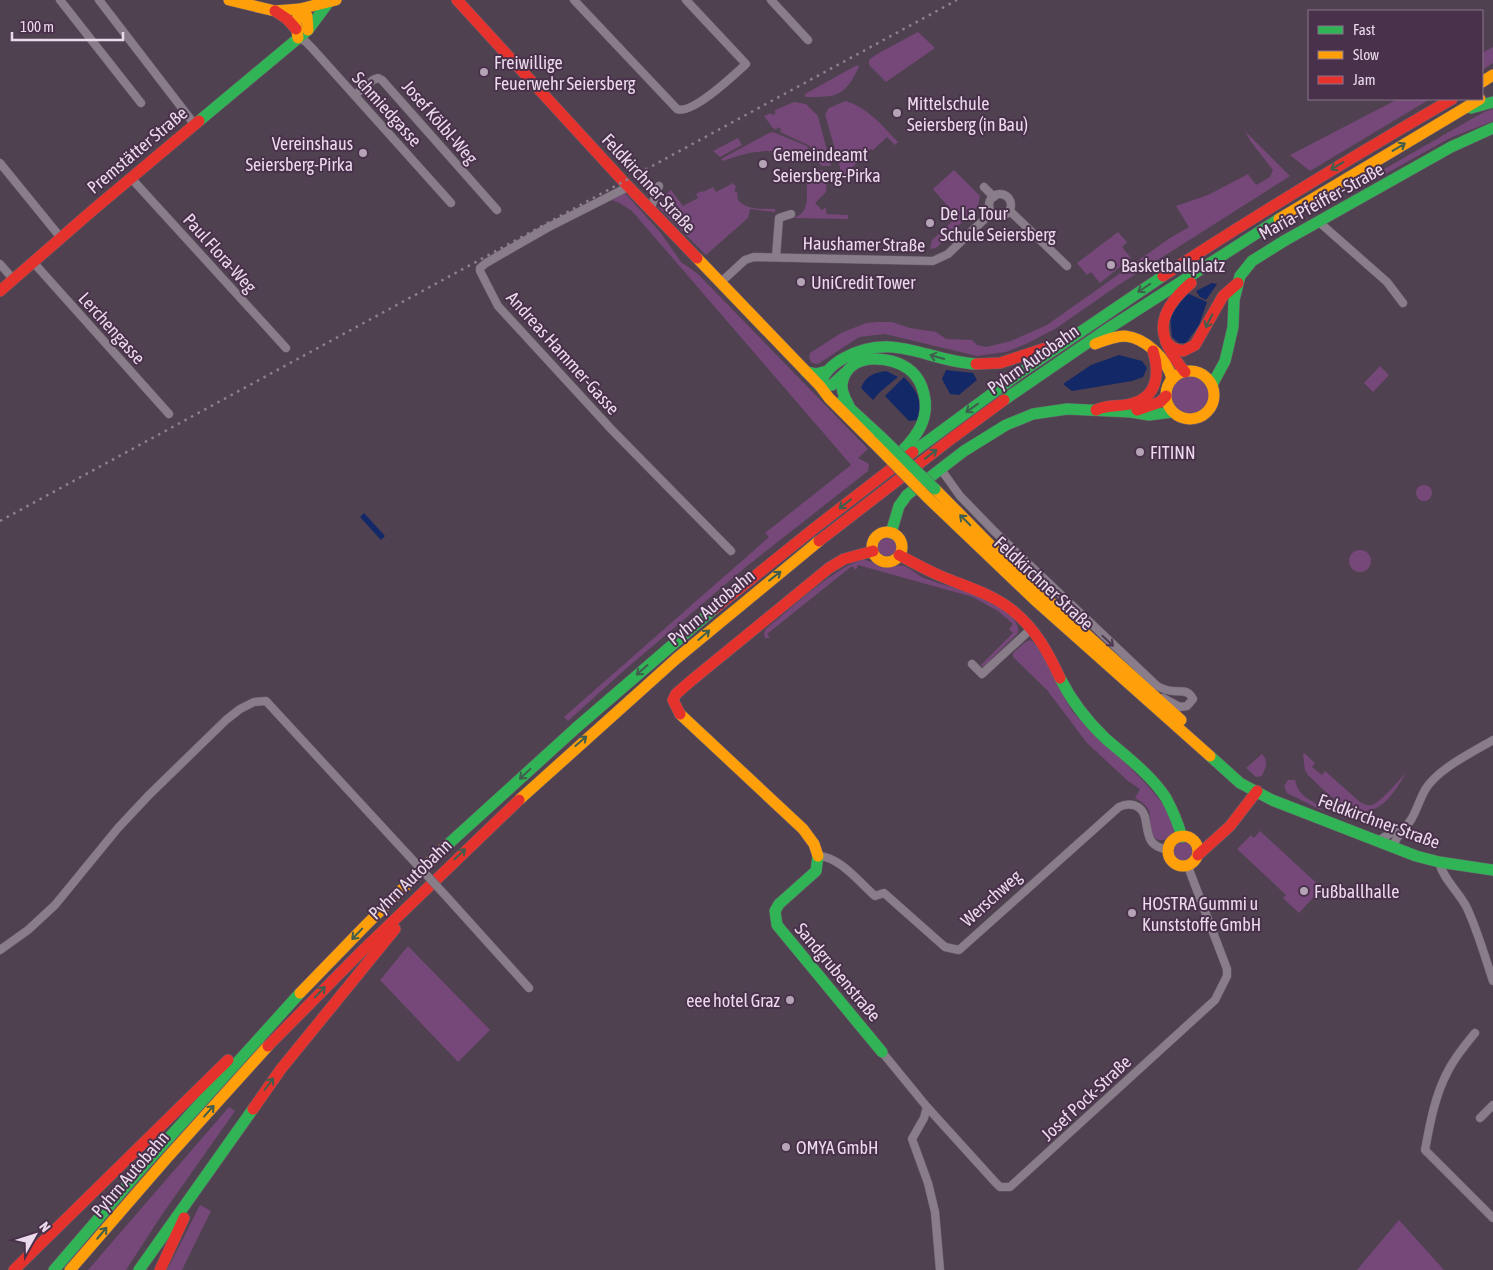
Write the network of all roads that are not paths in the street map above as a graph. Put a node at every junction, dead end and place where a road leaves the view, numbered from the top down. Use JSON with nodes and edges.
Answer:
{"nodes":[{"id":1,"x":60,"y":0,"type":"edge"},
{"id":2,"x":100,"y":0,"type":"edge"},
{"id":3,"x":229,"y":0,"type":"edge"},
{"id":4,"x":457,"y":0,"type":"edge"},
{"id":5,"x":574,"y":0,"type":"edge"},
{"id":6,"x":686,"y":0,"type":"edge"},
{"id":7,"x":770,"y":0,"type":"edge"},
{"id":8,"x":332,"y":1,"type":"edge"},
{"id":9,"x":291,"y":6,"type":"edge"},
{"id":10,"x":275,"y":11,"type":"junction"},
{"id":11,"x":308,"y":30,"type":"junction"},
{"id":12,"x":297,"y":34,"type":"junction"},
{"id":13,"x":808,"y":40,"type":"dead end"},
{"id":14,"x":355,"y":95,"type":"junction"},
{"id":15,"x":1450,"y":100,"type":"edge"},
{"id":16,"x":1478,"y":100,"type":"edge"},
{"id":17,"x":1493,"y":102,"type":"edge"},
{"id":18,"x":141,"y":103,"type":"dead end"},
{"id":19,"x":1459,"y":112,"type":"junction"},
{"id":20,"x":195,"y":125,"type":"junction"},
{"id":21,"x":1493,"y":128,"type":"edge"},
{"id":22,"x":0,"y":163,"type":"edge"},
{"id":23,"x":131,"y":178,"type":"junction"},
{"id":24,"x":659,"y":186,"type":"dead end"},
{"id":25,"x":628,"y":187,"type":"junction"},
{"id":26,"x":984,"y":187,"type":"dead end"},
{"id":27,"x":994,"y":197,"type":"junction"},
{"id":28,"x":451,"y":203,"type":"dead end"},
{"id":29,"x":497,"y":210,"type":"dead end"},
{"id":30,"x":650,"y":210,"type":"junction"},
{"id":31,"x":1010,"y":211,"type":"junction"},
{"id":32,"x":992,"y":212,"type":"junction"},
{"id":33,"x":792,"y":214,"type":"dead end"},
{"id":34,"x":1319,"y":222,"type":"junction"},
{"id":35,"x":61,"y":238,"type":"junction"},
{"id":36,"x":1223,"y":256,"type":"junction"},
{"id":37,"x":776,"y":257,"type":"junction"},
{"id":38,"x":33,"y":262,"type":"junction"},
{"id":39,"x":0,"y":264,"type":"edge"},
{"id":40,"x":1067,"y":266,"type":"dead end"},
{"id":41,"x":13,"y":279,"type":"junction"},
{"id":42,"x":720,"y":283,"type":"junction"},
{"id":43,"x":1238,"y":283,"type":"junction"},
{"id":44,"x":0,"y":291,"type":"edge"},
{"id":45,"x":1403,"y":303,"type":"dead end"},
{"id":46,"x":1069,"y":340,"type":"junction"},
{"id":47,"x":1166,"y":341,"type":"junction"},
{"id":48,"x":286,"y":348,"type":"dead end"},
{"id":49,"x":1153,"y":350,"type":"junction"},
{"id":50,"x":1226,"y":352,"type":"junction"},
{"id":51,"x":1069,"y":355,"type":"junction"},
{"id":52,"x":827,"y":371,"type":"junction"},
{"id":53,"x":806,"y":372,"type":"junction"},
{"id":54,"x":1185,"y":372,"type":"junction"},
{"id":55,"x":845,"y":373,"type":"junction"},
{"id":56,"x":1201,"y":374,"type":"junction"},
{"id":57,"x":1172,"y":379,"type":"junction"},
{"id":58,"x":820,"y":386,"type":"junction"},
{"id":59,"x":1212,"y":386,"type":"junction"},
{"id":60,"x":1166,"y":396,"type":"junction"},
{"id":61,"x":849,"y":406,"type":"junction"},
{"id":62,"x":1096,"y":410,"type":"junction"},
{"id":63,"x":1131,"y":412,"type":"junction"},
{"id":64,"x":1172,"y":412,"type":"junction"},
{"id":65,"x":169,"y":414,"type":"dead end"},
{"id":66,"x":876,"y":439,"type":"junction"},
{"id":67,"x":940,"y":468,"type":"junction"},
{"id":68,"x":883,"y":474,"type":"junction"},
{"id":69,"x":931,"y":493,"type":"junction"},
{"id":70,"x":891,"y":532,"type":"junction"},
{"id":71,"x":873,"y":550,"type":"junction"},
{"id":72,"x":731,"y":551,"type":"dead end"},
{"id":73,"x":899,"y":555,"type":"junction"},
{"id":74,"x":1031,"y":629,"type":"junction"},
{"id":75,"x":972,"y":664,"type":"dead end"},
{"id":76,"x":1142,"y":684,"type":"junction"},
{"id":77,"x":1493,"y":740,"type":"edge"},
{"id":78,"x":1257,"y":792,"type":"junction"},
{"id":79,"x":1403,"y":830,"type":"junction"},
{"id":80,"x":1182,"y":837,"type":"junction"},
{"id":81,"x":1378,"y":840,"type":"junction"},
{"id":82,"x":1195,"y":842,"type":"junction"},
{"id":83,"x":1393,"y":846,"type":"junction"},
{"id":84,"x":1169,"y":850,"type":"junction"},
{"id":85,"x":1198,"y":855,"type":"junction"},
{"id":86,"x":819,"y":856,"type":"junction"},
{"id":87,"x":1439,"y":862,"type":"junction"},
{"id":88,"x":1189,"y":865,"type":"junction"},
{"id":89,"x":1493,"y":870,"type":"edge"},
{"id":90,"x":427,"y":886,"type":"junction"},
{"id":91,"x":0,"y":950,"type":"edge"},
{"id":92,"x":1490,"y":963,"type":"edge"},
{"id":93,"x":1493,"y":981,"type":"edge"},
{"id":94,"x":529,"y":988,"type":"dead end"},
{"id":95,"x":286,"y":1008,"type":"junction"},
{"id":96,"x":1475,"y":1033,"type":"dead end"},
{"id":97,"x":882,"y":1052,"type":"joint"},
{"id":98,"x":1493,"y":1106,"type":"edge"},
{"id":99,"x":927,"y":1107,"type":"junction"},
{"id":100,"x":1480,"y":1118,"type":"dead end"},
{"id":101,"x":202,"y":1182,"type":"junction"},
{"id":102,"x":1493,"y":1218,"type":"edge"},
{"id":103,"x":14,"y":1270,"type":"edge"},
{"id":104,"x":54,"y":1270,"type":"edge"},
{"id":105,"x":70,"y":1270,"type":"edge"},
{"id":106,"x":139,"y":1270,"type":"edge"},
{"id":107,"x":160,"y":1270,"type":"edge"},
{"id":108,"x":940,"y":1270,"type":"edge"}],
"edges":[{"from":1,"to":18,"type":"street"},
{"from":2,"to":20,"type":"street"},
{"from":3,"to":10,"type":"main road"},
{"from":4,"to":25,"type":"main road","name":"Feldkirchner Straße"},
{"from":5,"to":6,"type":"street"},
{"from":7,"to":13,"type":"street"},
{"from":8,"to":9,"type":"main road"},
{"from":8,"to":11,"type":"main road","name":"Premstätter Straße"},
{"from":9,"to":10,"type":"main road"},
{"from":9,"to":11,"type":"main road"},
{"from":9,"to":12,"type":"main road"},
{"from":10,"to":12,"type":"main road"},
{"from":11,"to":12,"type":"main road","name":"Premstätter Straße"},
{"from":12,"to":14,"type":"street","name":"Schmiedgasse"},
{"from":12,"to":20,"type":"main road","name":"Premstätter Straße"},
{"from":14,"to":28,"type":"street","name":"Schmiedgasse"},
{"from":14,"to":29,"type":"street","name":"Josef Kölbl-Weg"},
{"from":15,"to":46,"type":"main road","name":"Pyhrn Autobahn","one_way":true},
{"from":16,"to":19,"type":"main road","name":"Pyhrn Autobahn"},
{"from":17,"to":19,"type":"main road"},
{"from":36,"to":19,"type":"main road","name":"Pyhrn Autobahn","one_way":true},
{"from":20,"to":23,"type":"main road","name":"Premstätter Straße"},
{"from":21,"to":34,"type":"main road","name":"Maria-Pfeiffer-Straße"},
{"from":22,"to":35,"type":"street"},
{"from":23,"to":35,"type":"main road","name":"Premstätter Straße"},
{"from":23,"to":48,"type":"street","name":"Paul Flora-Weg"},
{"from":24,"to":30,"type":"street"},
{"from":25,"to":30,"type":"main road","name":"Feldkirchner Straße"},
{"from":25,"to":72,"type":"street","name":"Andreas Hammer-Gasse"},
{"from":26,"to":27,"type":"street"},
{"from":27,"to":31,"type":"street"},
{"from":27,"to":32,"type":"street"},
{"from":30,"to":42,"type":"main road","name":"Feldkirchner Straße"},
{"from":31,"to":32,"type":"street"},
{"from":31,"to":40,"type":"street"},
{"from":32,"to":37,"type":"street","name":"Haushamer Straße"},
{"from":33,"to":37,"type":"street"},
{"from":34,"to":43,"type":"main road","name":"Maria-Pfeiffer-Straße"},
{"from":34,"to":45,"type":"street"},
{"from":35,"to":38,"type":"main road","name":"Premstätter Straße"},
{"from":36,"to":47,"type":"main road"},
{"from":36,"to":51,"type":"main road","name":"Pyhrn Autobahn"},
{"from":37,"to":42,"type":"street","name":"Haushamer Straße"},
{"from":38,"to":41,"type":"main road","name":"Premstätter Straße"},
{"from":38,"to":65,"type":"street","name":"Lerchengasse"},
{"from":39,"to":41,"type":"street"},
{"from":41,"to":44,"type":"main road","name":"Premstätter Straße"},
{"from":42,"to":53,"type":"main road","name":"Feldkirchner Straße"},
{"from":43,"to":47,"type":"main road","one_way":true},
{"from":43,"to":50,"type":"main road","name":"Maria-Pfeiffer-Straße"},
{"from":46,"to":52,"type":"main road","one_way":true},
{"from":46,"to":68,"type":"main road","name":"Pyhrn Autobahn","one_way":true},
{"from":47,"to":54,"type":"main road"},
{"from":49,"to":51,"type":"main road"},
{"from":49,"to":57,"type":"main road"},
{"from":49,"to":62,"type":"main road"},
{"from":50,"to":56,"type":"main road","name":"Maria-Pfeiffer-Straße"},
{"from":50,"to":59,"type":"main road","name":"Maria-Pfeiffer-Straße"},
{"from":90,"to":51,"type":"main road","name":"Pyhrn Autobahn","one_way":true},
{"from":52,"to":53,"type":"main road"},
{"from":52,"to":58,"type":"main road"},
{"from":53,"to":58,"type":"main road","name":"Feldkirchner Straße"},
{"from":54,"to":56,"type":"main road"},
{"from":54,"to":57,"type":"main road"},
{"from":55,"to":58,"type":"main road"},
{"from":55,"to":61,"type":"main road"},
{"from":55,"to":68,"type":"main road"},
{"from":56,"to":59,"type":"main road"},
{"from":57,"to":60,"type":"main road"},
{"from":58,"to":61,"type":"main road","name":"Feldkirchner Straße"},
{"from":58,"to":66,"type":"main road","name":"Feldkirchner Straße"},
{"from":59,"to":64,"type":"main road"},
{"from":60,"to":63,"type":"main road"},
{"from":60,"to":64,"type":"main road"},
{"from":61,"to":66,"type":"main road","name":"Feldkirchner Straße"},
{"from":62,"to":63,"type":"main road"},
{"from":62,"to":67,"type":"main road"},
{"from":63,"to":64,"type":"main road"},
{"from":66,"to":69,"type":"main road","name":"Feldkirchner Straße","bridge":true},
{"from":67,"to":70,"type":"main road"},
{"from":67,"to":76,"type":"street","one_way":true},
{"from":68,"to":95,"type":"main road","name":"Pyhrn Autobahn","one_way":true},
{"from":76,"to":69,"type":"main road","name":"Feldkirchner Straße","one_way":true},
{"from":69,"to":78,"type":"main road","name":"Feldkirchner Straße"},
{"from":70,"to":71,"type":"main road"},
{"from":70,"to":73,"type":"main road"},
{"from":71,"to":73,"type":"main road"},
{"from":71,"to":86,"type":"main road"},
{"from":73,"to":74,"type":"main road"},
{"from":74,"to":75,"type":"street"},
{"from":74,"to":80,"type":"main road"},
{"from":76,"to":78,"type":"main road","name":"Feldkirchner Straße"},
{"from":77,"to":79,"type":"street"},
{"from":78,"to":81,"type":"main road","name":"Feldkirchner Straße"},
{"from":78,"to":82,"type":"main road"},
{"from":78,"to":85,"type":"main road"},
{"from":79,"to":81,"type":"street"},
{"from":79,"to":83,"type":"street"},
{"from":80,"to":82,"type":"main road"},
{"from":80,"to":84,"type":"main road"},
{"from":81,"to":83,"type":"main road","name":"Feldkirchner Straße"},
{"from":82,"to":85,"type":"main road"},
{"from":83,"to":87,"type":"main road","name":"Feldkirchner Straße"},
{"from":84,"to":86,"type":"street","name":"Werschweg"},
{"from":84,"to":88,"type":"main road"},
{"from":85,"to":88,"type":"main road"},
{"from":86,"to":97,"type":"main road","name":"Sandgrubenstraße"},
{"from":87,"to":89,"type":"main road","name":"Feldkirchner Straße"},
{"from":87,"to":92,"type":"street"},
{"from":88,"to":99,"type":"street","name":"Josef Pock-Straße"},
{"from":101,"to":90,"type":"main road","one_way":true},
{"from":105,"to":90,"type":"main road","name":"Pyhrn Autobahn","one_way":true},
{"from":91,"to":94,"type":"street","bridge":true},
{"from":92,"to":93,"type":"street"},
{"from":95,"to":103,"type":"main road"},
{"from":95,"to":104,"type":"main road","name":"Pyhrn Autobahn"},
{"from":96,"to":102,"type":"street"},
{"from":97,"to":99,"type":"street","name":"Josef Pock-Straße"},
{"from":98,"to":100,"type":"street"},
{"from":99,"to":108,"type":"street"},
{"from":101,"to":106,"type":"main road"},
{"from":101,"to":107,"type":"main road"}]}
